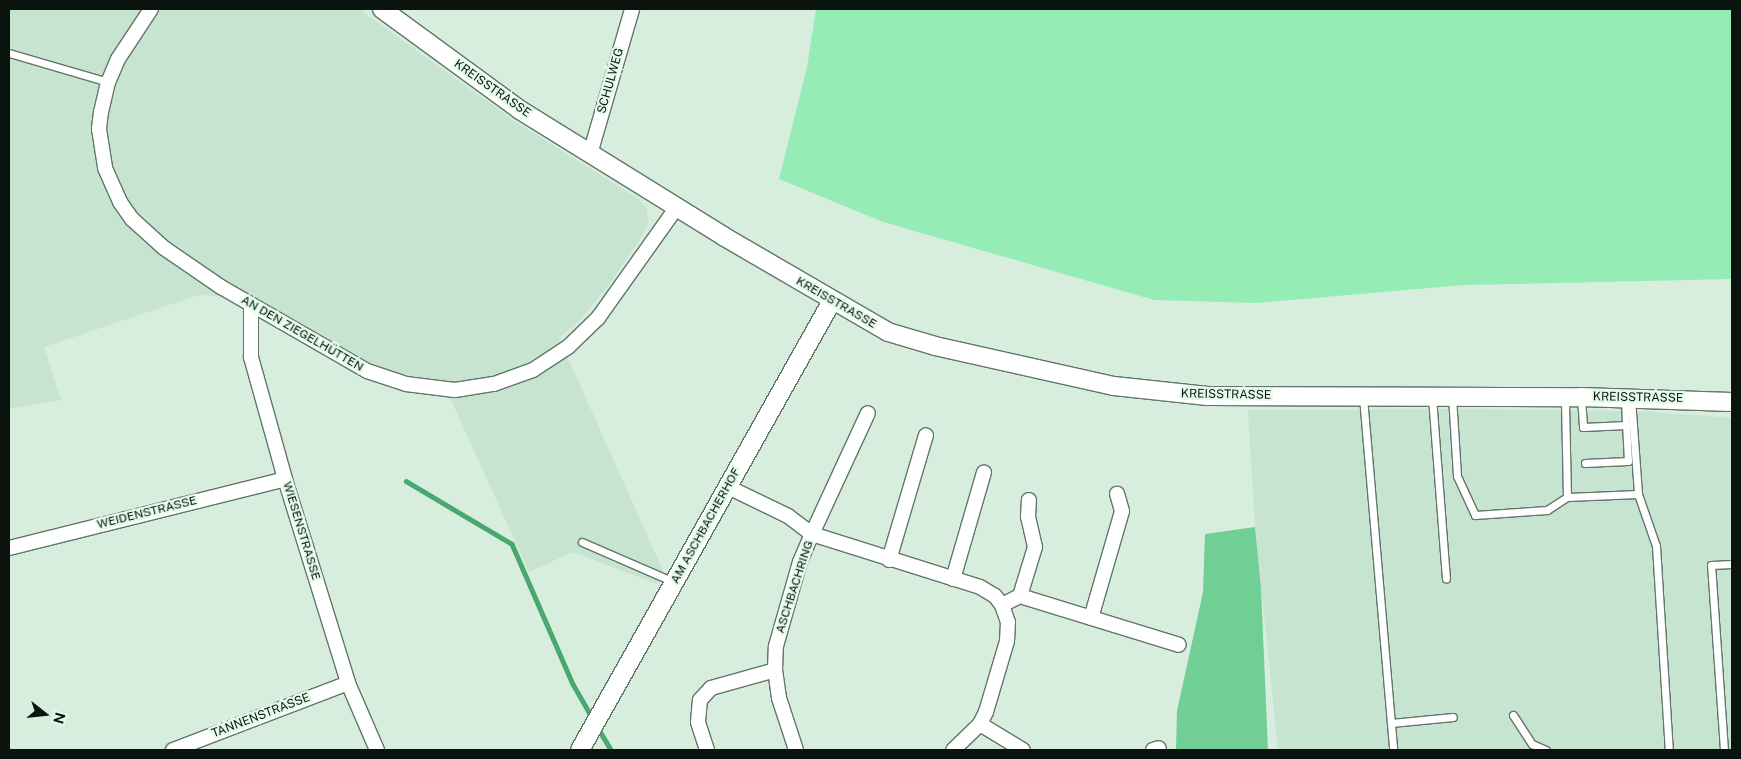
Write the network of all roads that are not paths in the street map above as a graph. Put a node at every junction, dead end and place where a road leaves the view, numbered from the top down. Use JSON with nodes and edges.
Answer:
{"nodes":[{"id":1,"x":151,"y":9,"type":"edge"},
{"id":2,"x":382,"y":9,"type":"edge"},
{"id":3,"x":632,"y":9,"type":"edge"},
{"id":4,"x":9,"y":53,"type":"edge"},
{"id":5,"x":108,"y":82,"type":"junction"},
{"id":6,"x":590,"y":154,"type":"junction"},
{"id":7,"x":677,"y":207,"type":"junction"},
{"id":8,"x":832,"y":301,"type":"junction"},
{"id":9,"x":251,"y":305,"type":"junction"},
{"id":10,"x":1363,"y":396,"type":"junction"},
{"id":11,"x":1432,"y":396,"type":"junction"},
{"id":12,"x":1452,"y":396,"type":"junction"},
{"id":13,"x":1573,"y":397,"type":"junction"},
{"id":14,"x":1628,"y":398,"type":"junction"},
{"id":15,"x":1732,"y":402,"type":"edge"},
{"id":16,"x":868,"y":413,"type":"dead end"},
{"id":17,"x":1626,"y":424,"type":"junction"},
{"id":18,"x":926,"y":435,"type":"dead end"},
{"id":19,"x":1585,"y":463,"type":"dead end"},
{"id":20,"x":984,"y":472,"type":"dead end"},
{"id":21,"x":285,"y":479,"type":"junction"},
{"id":22,"x":728,"y":487,"type":"junction"},
{"id":23,"x":1117,"y":494,"type":"dead end"},
{"id":24,"x":1638,"y":494,"type":"junction"},
{"id":25,"x":1567,"y":497,"type":"junction"},
{"id":26,"x":1029,"y":500,"type":"dead end"},
{"id":27,"x":812,"y":534,"type":"junction"},
{"id":28,"x":582,"y":542,"type":"dead end"},
{"id":29,"x":9,"y":548,"type":"edge"},
{"id":30,"x":889,"y":560,"type":"junction"},
{"id":31,"x":1732,"y":564,"type":"edge"},
{"id":32,"x":1446,"y":578,"type":"dead end"},
{"id":33,"x":953,"y":579,"type":"junction"},
{"id":34,"x":674,"y":582,"type":"junction"},
{"id":35,"x":1020,"y":596,"type":"junction"},
{"id":36,"x":1002,"y":605,"type":"junction"},
{"id":37,"x":1092,"y":618,"type":"junction"},
{"id":38,"x":1179,"y":645,"type":"dead end"},
{"id":39,"x":775,"y":670,"type":"junction"},
{"id":40,"x":348,"y":683,"type":"junction"},
{"id":41,"x":1513,"y":715,"type":"dead end"},
{"id":42,"x":1453,"y":717,"type":"dead end"},
{"id":43,"x":1391,"y":723,"type":"junction"},
{"id":44,"x":980,"y":724,"type":"junction"},
{"id":45,"x":174,"y":750,"type":"edge"},
{"id":46,"x":377,"y":750,"type":"edge"},
{"id":47,"x":580,"y":750,"type":"edge"},
{"id":48,"x":707,"y":750,"type":"edge"},
{"id":49,"x":796,"y":750,"type":"edge"},
{"id":50,"x":954,"y":750,"type":"edge"},
{"id":51,"x":1023,"y":750,"type":"edge"},
{"id":52,"x":1393,"y":750,"type":"edge"},
{"id":53,"x":1546,"y":750,"type":"edge"},
{"id":54,"x":1669,"y":750,"type":"edge"},
{"id":55,"x":1724,"y":750,"type":"edge"}],
"edges":[{"from":1,"to":5,"type":"street","name":"AN DEN ZIEGELHÜTTEN"},
{"from":2,"to":6,"type":"street","name":"KREISSTRASSE"},
{"from":3,"to":6,"type":"street","name":"SCHULWEG"},
{"from":4,"to":5,"type":"lane"},
{"from":5,"to":9,"type":"street","name":"AN DEN ZIEGELHÜTTEN"},
{"from":6,"to":7,"type":"street","name":"KREISSTRASSE"},
{"from":7,"to":8,"type":"street","name":"KREISSTRASSE"},
{"from":7,"to":9,"type":"street","name":"AN DEN ZIEGELHÜTTEN"},
{"from":8,"to":10,"type":"street","name":"KREISSTRASSE"},
{"from":8,"to":22,"type":"street","name":"AM ASCHBACHERHOF"},
{"from":9,"to":21,"type":"street","name":"WIESENSTRASSE"},
{"from":10,"to":11,"type":"street","name":"KREISSTRASSE"},
{"from":10,"to":43,"type":"lane"},
{"from":11,"to":12,"type":"street","name":"KREISSTRASSE"},
{"from":11,"to":32,"type":"lane"},
{"from":12,"to":13,"type":"street","name":"KREISSTRASSE"},
{"from":12,"to":25,"type":"lane"},
{"from":13,"to":14,"type":"street","name":"KREISSTRASSE"},
{"from":13,"to":17,"type":"lane"},
{"from":13,"to":25,"type":"lane"},
{"from":14,"to":15,"type":"street","name":"KREISSTRASSE"},
{"from":14,"to":17,"type":"lane"},
{"from":14,"to":24,"type":"lane"},
{"from":16,"to":27,"type":"street","name":"ASCHBACHRING"},
{"from":17,"to":19,"type":"lane"},
{"from":18,"to":30,"type":"street"},
{"from":20,"to":33,"type":"street"},
{"from":21,"to":29,"type":"street","name":"WEIDENSTRASSE"},
{"from":21,"to":40,"type":"street","name":"WIESENSTRASSE"},
{"from":22,"to":27,"type":"street","name":"ASCHBACHRING"},
{"from":22,"to":34,"type":"street","name":"AM ASCHBACHERHOF"},
{"from":23,"to":37,"type":"street"},
{"from":24,"to":25,"type":"lane"},
{"from":24,"to":54,"type":"lane"},
{"from":26,"to":35,"type":"street"},
{"from":27,"to":30,"type":"street","name":"ASCHBACHRING"},
{"from":27,"to":39,"type":"street","name":"ASCHBACHRING"},
{"from":28,"to":34,"type":"lane"},
{"from":30,"to":33,"type":"street","name":"ASCHBACHRING"},
{"from":31,"to":55,"type":"lane"},
{"from":33,"to":36,"type":"street","name":"ASCHBACHRING"},
{"from":34,"to":47,"type":"street","name":"AM ASCHBACHERHOF"},
{"from":35,"to":36,"type":"street"},
{"from":35,"to":37,"type":"street"},
{"from":36,"to":44,"type":"street"},
{"from":37,"to":38,"type":"street"},
{"from":39,"to":48,"type":"street"},
{"from":39,"to":49,"type":"street","name":"ASCHBACHRING"},
{"from":40,"to":45,"type":"street","name":"TANNENSTRASSE"},
{"from":40,"to":46,"type":"street","name":"WIESENSTRASSE"},
{"from":41,"to":53,"type":"lane"},
{"from":42,"to":43,"type":"lane"},
{"from":43,"to":52,"type":"lane"},
{"from":44,"to":50,"type":"street"},
{"from":44,"to":51,"type":"street"}]}
